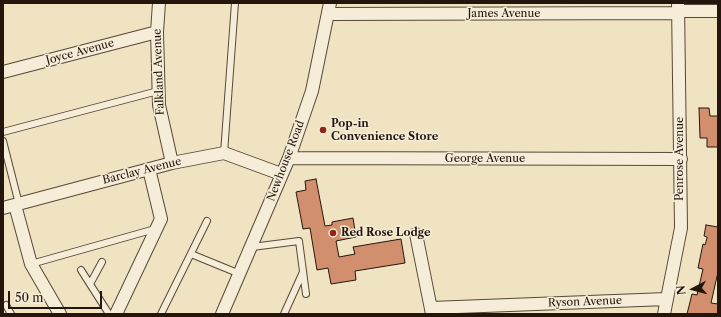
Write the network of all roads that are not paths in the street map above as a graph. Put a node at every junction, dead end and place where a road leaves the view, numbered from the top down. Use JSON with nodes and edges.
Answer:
{"nodes":[{"id":1,"x":159,"y":3,"type":"edge"},
{"id":2,"x":235,"y":3,"type":"edge"},
{"id":3,"x":329,"y":8,"type":"edge"},
{"id":4,"x":678,"y":9,"type":"edge"},
{"id":5,"x":718,"y":11,"type":"edge"},
{"id":6,"x":157,"y":32,"type":"junction"},
{"id":7,"x":3,"y":72,"type":"edge"},
{"id":8,"x":158,"y":91,"type":"junction"},
{"id":9,"x":3,"y":132,"type":"edge"},
{"id":10,"x":3,"y":141,"type":"edge"},
{"id":11,"x":224,"y":153,"type":"junction"},
{"id":12,"x":289,"y":158,"type":"junction"},
{"id":13,"x":681,"y":159,"type":"junction"},
{"id":14,"x":172,"y":163,"type":"junction"},
{"id":15,"x":149,"y":169,"type":"junction"},
{"id":16,"x":281,"y":174,"type":"junction"},
{"id":17,"x":12,"y":205,"type":"edge"},
{"id":18,"x":207,"y":222,"type":"dead end"},
{"id":19,"x":156,"y":229,"type":"junction"},
{"id":20,"x":416,"y":234,"type":"dead end"},
{"id":21,"x":252,"y":247,"type":"junction"},
{"id":22,"x":191,"y":254,"type":"junction"},
{"id":23,"x":102,"y":262,"type":"dead end"},
{"id":24,"x":31,"y":264,"type":"junction"},
{"id":25,"x":81,"y":270,"type":"dead end"},
{"id":26,"x":303,"y":272,"type":"junction"},
{"id":27,"x":240,"y":274,"type":"junction"},
{"id":28,"x":90,"y":284,"type":"junction"},
{"id":29,"x":306,"y":294,"type":"dead end"},
{"id":30,"x":668,"y":299,"type":"junction"},
{"id":31,"x":6,"y":305,"type":"dead end"},
{"id":32,"x":431,"y":311,"type":"edge"},
{"id":33,"x":12,"y":314,"type":"edge"},
{"id":34,"x":60,"y":314,"type":"edge"},
{"id":35,"x":109,"y":314,"type":"edge"},
{"id":36,"x":116,"y":314,"type":"edge"},
{"id":37,"x":161,"y":314,"type":"edge"},
{"id":38,"x":222,"y":314,"type":"edge"},
{"id":39,"x":284,"y":314,"type":"edge"},
{"id":40,"x":664,"y":314,"type":"edge"}],
"edges":[{"from":1,"to":6,"type":"street","name":"Falkland Avenue"},
{"from":2,"to":11,"type":"lane"},
{"from":3,"to":4,"type":"street","name":"James Avenue"},
{"from":3,"to":12,"type":"street","name":"Newhouse Road"},
{"from":4,"to":5,"type":"street","name":"James Avenue"},
{"from":4,"to":13,"type":"street","name":"Penrose Avenue"},
{"from":6,"to":7,"type":"street","name":"Joyce Avenue"},
{"from":6,"to":8,"type":"street","name":"Falkland Avenue"},
{"from":8,"to":9,"type":"lane"},
{"from":8,"to":14,"type":"street","name":"Falkland Avenue"},
{"from":10,"to":17,"type":"lane"},
{"from":11,"to":14,"type":"street","name":"Barclay Avenue"},
{"from":11,"to":16,"type":"street"},
{"from":12,"to":13,"type":"street","name":"George Avenue"},
{"from":12,"to":16,"type":"street","name":"Newhouse Road"},
{"from":13,"to":30,"type":"street","name":"Penrose Avenue"},
{"from":14,"to":15,"type":"street","name":"Barclay Avenue"},
{"from":15,"to":17,"type":"street","name":"Barclay Avenue"},
{"from":15,"to":19,"type":"street"},
{"from":16,"to":21,"type":"street","name":"Newhouse Road"},
{"from":17,"to":24,"type":"street"},
{"from":18,"to":22,"type":"lane"},
{"from":19,"to":24,"type":"lane"},
{"from":19,"to":36,"type":"street"},
{"from":20,"to":32,"type":"street"},
{"from":21,"to":26,"type":"lane"},
{"from":21,"to":27,"type":"street","name":"Newhouse Road"},
{"from":22,"to":27,"type":"lane"},
{"from":22,"to":37,"type":"lane"},
{"from":23,"to":28,"type":"lane"},
{"from":24,"to":34,"type":"street"},
{"from":25,"to":28,"type":"lane"},
{"from":26,"to":29,"type":"lane"},
{"from":26,"to":39,"type":"lane"},
{"from":27,"to":38,"type":"street","name":"Newhouse Road"},
{"from":28,"to":35,"type":"lane"},
{"from":30,"to":32,"type":"street","name":"Ryson Avenue"},
{"from":30,"to":40,"type":"street","name":"Penrose Avenue"},
{"from":31,"to":33,"type":"lane"}]}
